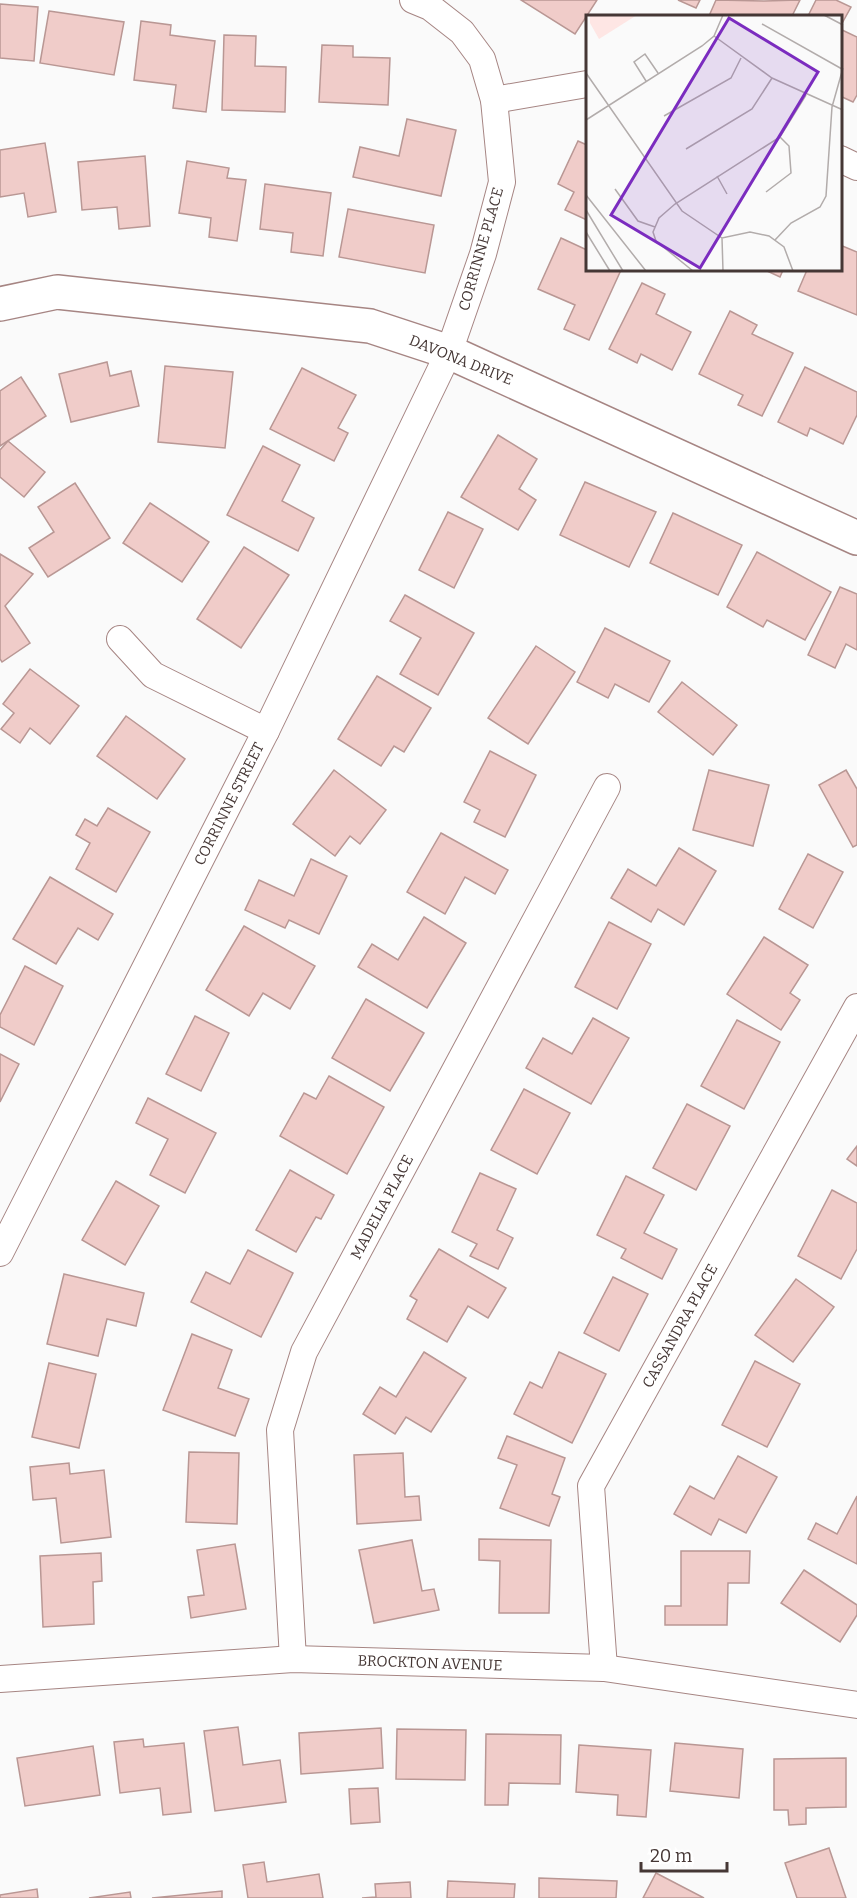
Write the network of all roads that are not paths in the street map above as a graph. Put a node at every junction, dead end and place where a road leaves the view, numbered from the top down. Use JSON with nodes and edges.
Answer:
{"nodes":[{"id":1,"x":413,"y":0,"type":"edge"},
{"id":2,"x":586,"y":84,"type":"edge"},
{"id":3,"x":494,"y":100,"type":"junction"},
{"id":4,"x":842,"y":160,"type":"edge"},
{"id":5,"x":857,"y":167,"type":"edge"},
{"id":6,"x":0,"y":304,"type":"edge"},
{"id":7,"x":449,"y":352,"type":"junction"},
{"id":8,"x":857,"y":538,"type":"edge"},
{"id":9,"x":120,"y":639,"type":"dead end"},
{"id":10,"x":266,"y":731,"type":"junction"},
{"id":11,"x":607,"y":787,"type":"dead end"},
{"id":12,"x":857,"y":1007,"type":"edge"},
{"id":13,"x":0,"y":1253,"type":"edge"},
{"id":14,"x":293,"y":1659,"type":"junction"},
{"id":15,"x":604,"y":1668,"type":"junction"},
{"id":16,"x":0,"y":1679,"type":"edge"},
{"id":17,"x":857,"y":1705,"type":"edge"}],
"edges":[{"from":1,"to":3,"type":"street","name":"CORRINNE PLACE"},
{"from":2,"to":3,"type":"street"},
{"from":3,"to":7,"type":"street","name":"CORRINNE PLACE"},
{"from":4,"to":5,"type":"street"},
{"from":6,"to":7,"type":"street","name":"DAVONA DRIVE"},
{"from":7,"to":8,"type":"street","name":"DAVONA DRIVE"},
{"from":7,"to":10,"type":"street","name":"CORRINNE STREET"},
{"from":9,"to":10,"type":"street"},
{"from":10,"to":13,"type":"street","name":"CORRINNE STREET"},
{"from":11,"to":14,"type":"street","name":"MADELIA PLACE"},
{"from":12,"to":15,"type":"street","name":"CASSANDRA PLACE"},
{"from":14,"to":15,"type":"street","name":"BROCKTON AVENUE"},
{"from":14,"to":16,"type":"street","name":"BROCKTON AVENUE"},
{"from":15,"to":17,"type":"street","name":"BROCKTON AVENUE"}]}
